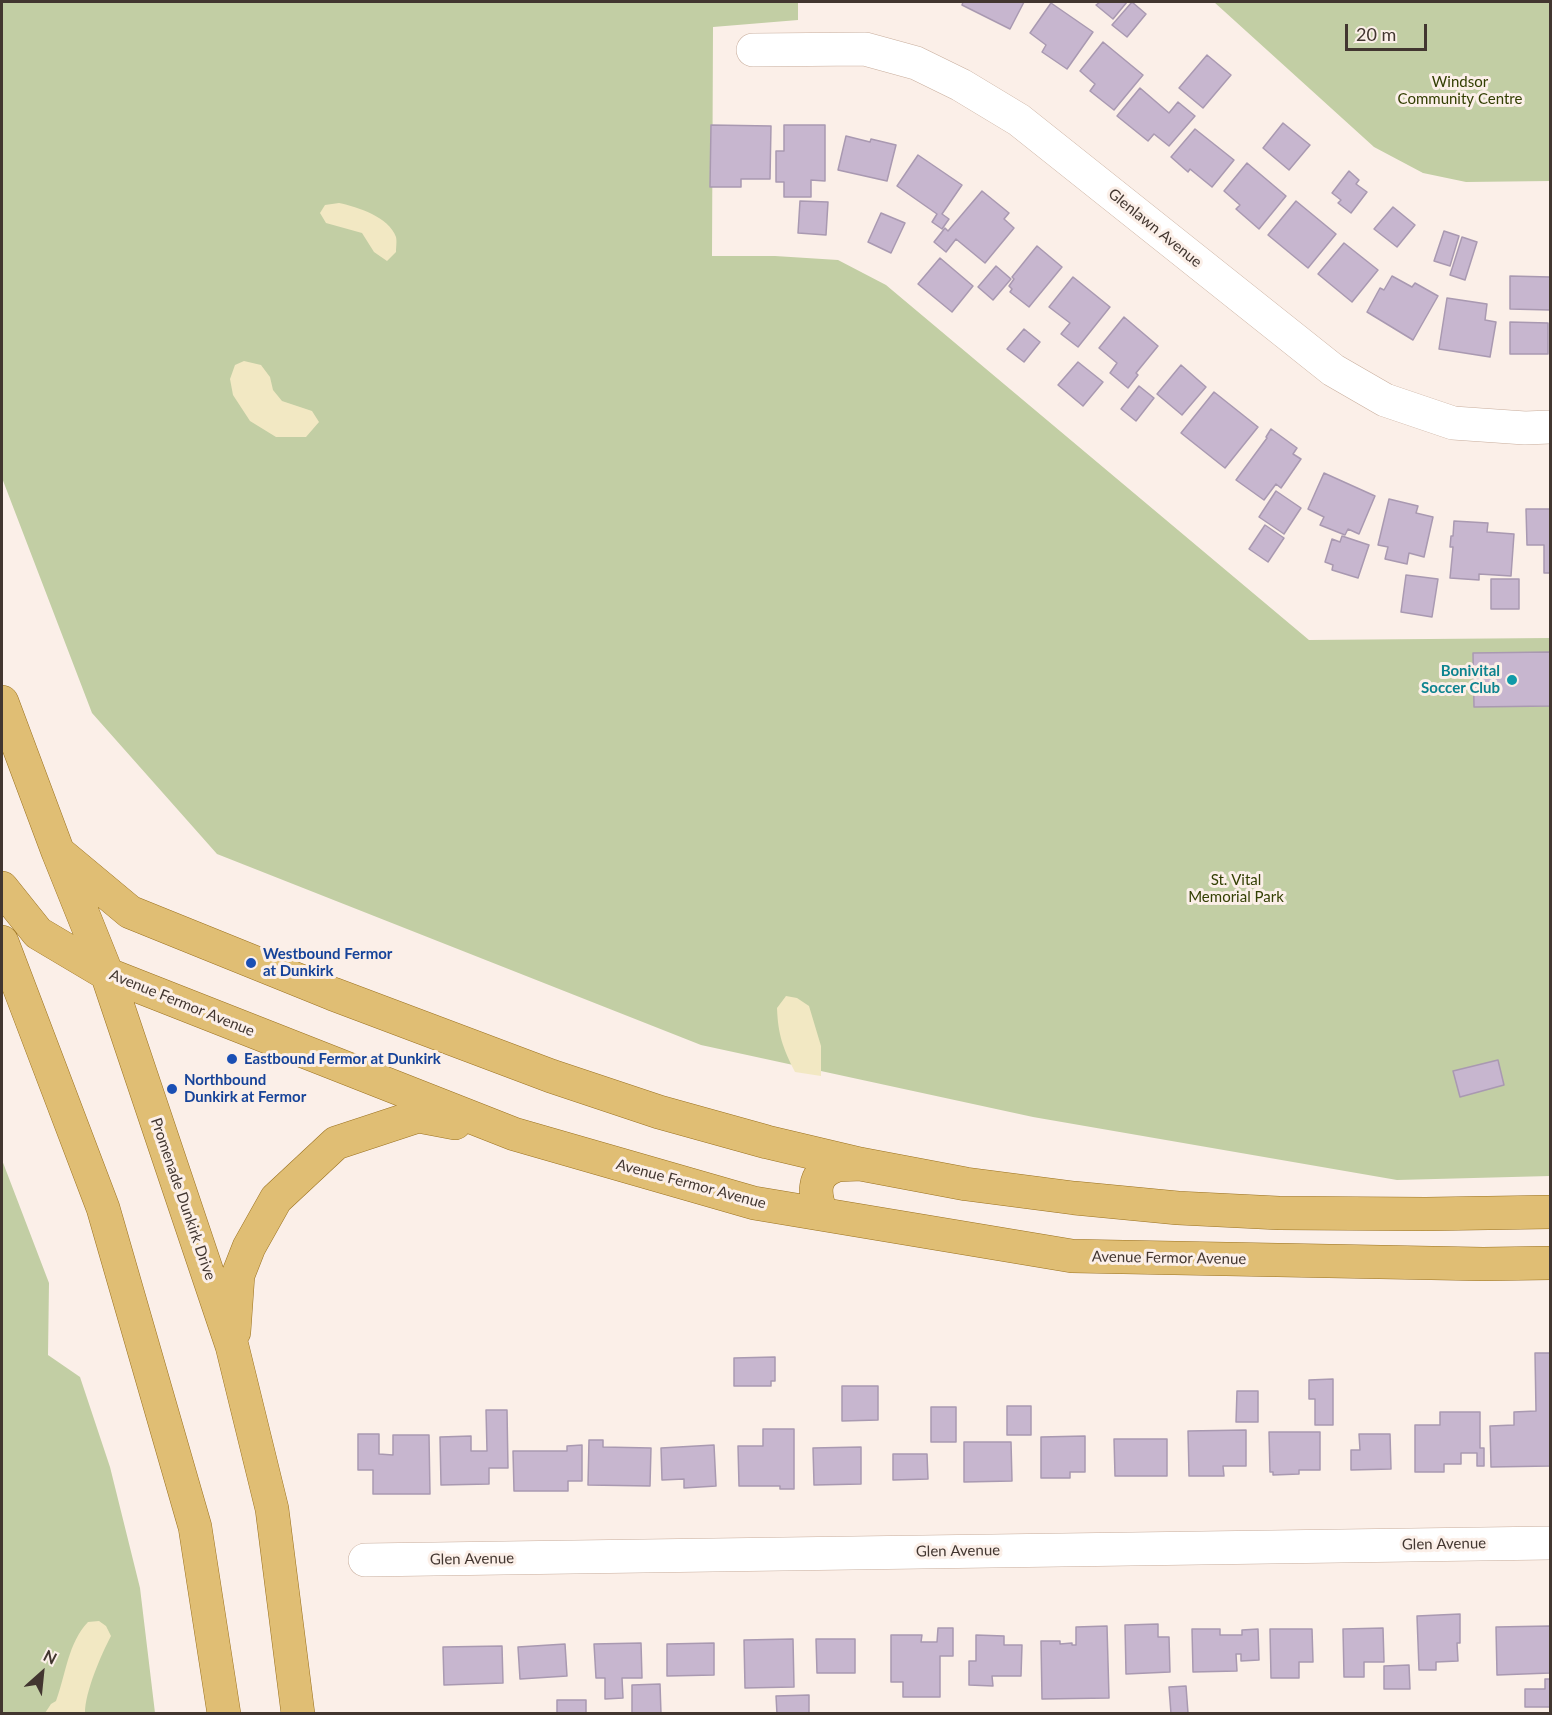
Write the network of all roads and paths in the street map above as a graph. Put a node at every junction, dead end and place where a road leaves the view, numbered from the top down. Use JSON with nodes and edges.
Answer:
{"nodes":[{"id":1,"x":753,"y":50,"type":"dead end"},
{"id":2,"x":1551,"y":427,"type":"edge"},
{"id":3,"x":2,"y":702,"type":"edge"},
{"id":4,"x":58,"y":852,"type":"junction"},
{"id":5,"x":2,"y":888,"type":"edge"},
{"id":6,"x":2,"y":942,"type":"edge"},
{"id":7,"x":107,"y":974,"type":"junction"},
{"id":8,"x":514,"y":1134,"type":"junction"},
{"id":9,"x":860,"y":1164,"type":"junction"},
{"id":10,"x":1551,"y":1212,"type":"edge"},
{"id":11,"x":822,"y":1214,"type":"junction"},
{"id":12,"x":1551,"y":1263,"type":"edge"},
{"id":13,"x":232,"y":1346,"type":"junction"},
{"id":14,"x":1551,"y":1543,"type":"edge"},
{"id":15,"x":365,"y":1560,"type":"dead end"},
{"id":16,"x":224,"y":1713,"type":"edge"},
{"id":17,"x":298,"y":1713,"type":"edge"}],
"edges":[{"from":1,"to":2,"type":"street","name":"Glenlawn Avenue"},
{"from":3,"to":4,"type":"main road","name":"Promenade Dunkirk Drive"},
{"from":4,"to":7,"type":"main road","name":"Promenade Dunkirk Drive"},
{"from":4,"to":9,"type":"main road"},
{"from":5,"to":7,"type":"main road","name":"Avenue Fermor Avenue"},
{"from":6,"to":16,"type":"main road"},
{"from":7,"to":8,"type":"main road","name":"Avenue Fermor Avenue"},
{"from":7,"to":13,"type":"main road","name":"Promenade Dunkirk Drive"},
{"from":8,"to":11,"type":"main road","name":"Avenue Fermor Avenue"},
{"from":8,"to":13,"type":"main road"},
{"from":9,"to":10,"type":"main road"},
{"from":9,"to":11,"type":"main road"},
{"from":11,"to":12,"type":"main road","name":"Avenue Fermor Avenue"},
{"from":13,"to":17,"type":"main road","name":"Promenade Dunkirk Drive"},
{"from":14,"to":15,"type":"street","name":"Glen Avenue"}]}
